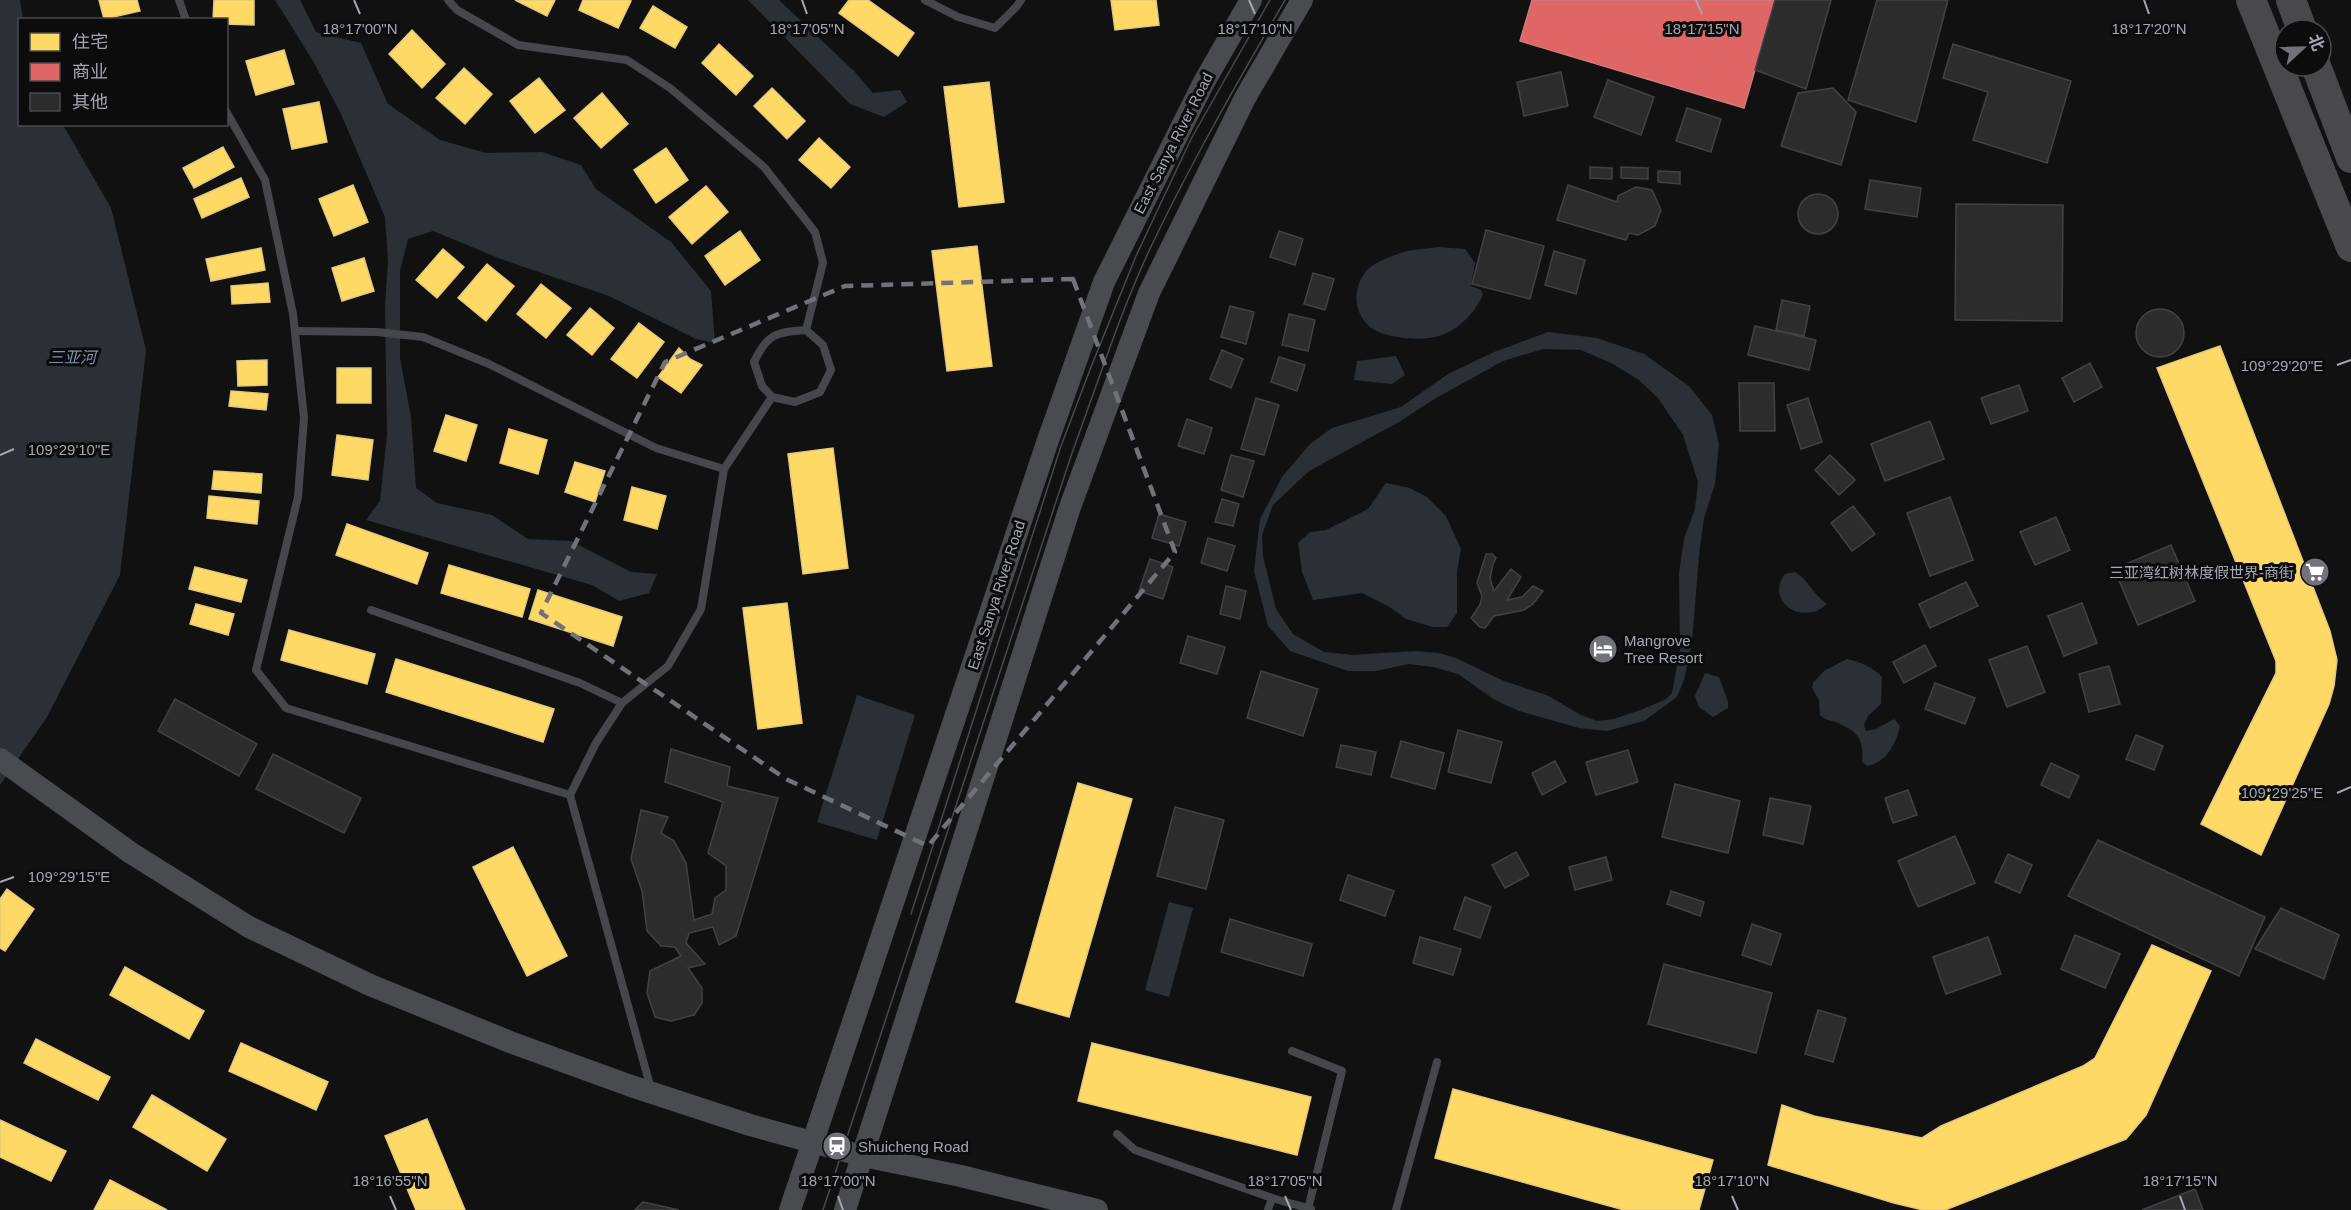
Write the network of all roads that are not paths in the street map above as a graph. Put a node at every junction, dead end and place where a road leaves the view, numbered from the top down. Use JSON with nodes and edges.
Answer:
{"nodes":[{"id":1,"x":179,"y":0,"type":"edge"},
{"id":2,"x":448,"y":0,"type":"edge"},
{"id":3,"x":925,"y":0,"type":"edge"},
{"id":4,"x":1021,"y":0,"type":"edge"},
{"id":5,"x":1251,"y":0,"type":"edge"},
{"id":6,"x":1302,"y":0,"type":"edge"},
{"id":7,"x":2251,"y":0,"type":"edge"},
{"id":8,"x":2291,"y":0,"type":"edge"},
{"id":9,"x":185,"y":18,"type":"edge"},
{"id":10,"x":2298,"y":18,"type":"edge"},
{"id":11,"x":2321,"y":78,"type":"edge"},
{"id":12,"x":228,"y":115,"type":"edge"},
{"id":13,"x":2351,"y":158,"type":"edge"},
{"id":14,"x":2351,"y":247,"type":"edge"},
{"id":15,"x":806,"y":330,"type":"junction"},
{"id":16,"x":295,"y":332,"type":"junction"},
{"id":17,"x":772,"y":397,"type":"junction"},
{"id":18,"x":724,"y":469,"type":"junction"},
{"id":19,"x":371,"y":610,"type":"dead end"},
{"id":20,"x":622,"y":703,"type":"junction"},
{"id":21,"x":0,"y":759,"type":"edge"},
{"id":22,"x":570,"y":795,"type":"junction"},
{"id":23,"x":1292,"y":1051,"type":"dead end"},
{"id":24,"x":1437,"y":1062,"type":"dead end"},
{"id":25,"x":652,"y":1092,"type":"junction"},
{"id":26,"x":1117,"y":1134,"type":"dead end"},
{"id":27,"x":813,"y":1143,"type":"junction"},
{"id":28,"x":863,"y":1156,"type":"junction"},
{"id":29,"x":1272,"y":1198,"type":"junction"},
{"id":30,"x":1311,"y":1209,"type":"edge"},
{"id":31,"x":790,"y":1210,"type":"edge"},
{"id":32,"x":845,"y":1210,"type":"edge"},
{"id":33,"x":1097,"y":1210,"type":"edge"},
{"id":34,"x":1268,"y":1210,"type":"edge"},
{"id":35,"x":1396,"y":1210,"type":"edge"}],
"edges":[{"from":1,"to":9,"type":"lane"},
{"from":2,"to":15,"type":"lane"},
{"from":3,"to":4,"type":"lane"},
{"from":5,"to":27,"type":"main road","name":"East Sanya River Road"},
{"from":6,"to":28,"type":"main road"},
{"from":7,"to":14,"type":"highway"},
{"from":8,"to":10,"type":"highway"},
{"from":11,"to":13,"type":"highway"},
{"from":12,"to":16,"type":"lane"},
{"from":15,"to":17,"type":"lane"},
{"from":15,"to":17,"type":"lane"},
{"from":16,"to":18,"type":"lane"},
{"from":16,"to":22,"type":"lane"},
{"from":17,"to":18,"type":"lane"},
{"from":18,"to":20,"type":"lane"},
{"from":19,"to":20,"type":"lane"},
{"from":20,"to":22,"type":"lane"},
{"from":21,"to":25,"type":"main road"},
{"from":22,"to":25,"type":"lane"},
{"from":23,"to":30,"type":"lane"},
{"from":24,"to":35,"type":"lane"},
{"from":25,"to":27,"type":"main road"},
{"from":26,"to":29,"type":"lane"},
{"from":27,"to":28,"type":"main road"},
{"from":27,"to":31,"type":"main road","name":"East Sanya River Road"},
{"from":28,"to":32,"type":"main road"},
{"from":28,"to":33,"type":"main road"},
{"from":29,"to":30,"type":"lane"},
{"from":29,"to":34,"type":"lane"}]}
